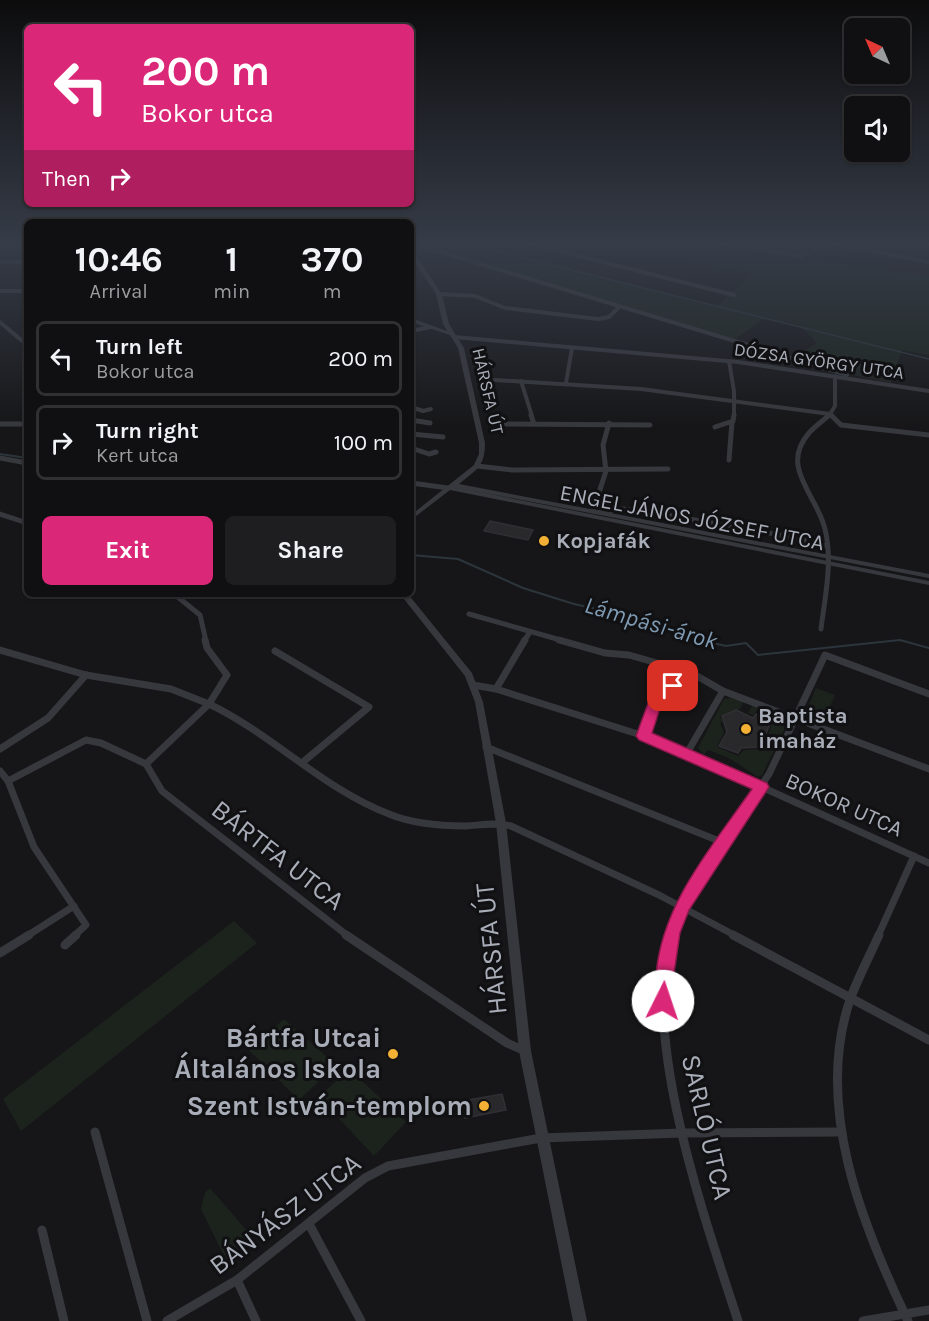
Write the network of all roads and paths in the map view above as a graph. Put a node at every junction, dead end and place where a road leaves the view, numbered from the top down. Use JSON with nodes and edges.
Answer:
{"nodes":[{"id":1,"x":441,"y":305,"type":"edge"},
{"id":2,"x":497,"y":305,"type":"edge"},
{"id":3,"x":611,"y":305,"type":"edge"},
{"id":4,"x":619,"y":307,"type":"junction"},
{"id":5,"x":414,"y":321,"type":"edge"},
{"id":6,"x":0,"y":322,"type":"edge"},
{"id":7,"x":431,"y":327,"type":"junction"},
{"id":8,"x":414,"y":330,"type":"edge"},
{"id":9,"x":453,"y":336,"type":"junction"},
{"id":10,"x":24,"y":342,"type":"edge"},
{"id":11,"x":572,"y":348,"type":"junction"},
{"id":12,"x":729,"y":361,"type":"junction"},
{"id":13,"x":835,"y":376,"type":"junction"},
{"id":14,"x":854,"y":378,"type":"junction"},
{"id":15,"x":495,"y":380,"type":"dead end"},
{"id":16,"x":521,"y":381,"type":"junction"},
{"id":17,"x":566,"y":383,"type":"junction"},
{"id":18,"x":929,"y":391,"type":"edge"},
{"id":19,"x":737,"y":401,"type":"junction"},
{"id":20,"x":414,"y":407,"type":"edge"},
{"id":21,"x":431,"y":410,"type":"dead end"},
{"id":22,"x":830,"y":414,"type":"junction"},
{"id":23,"x":414,"y":421,"type":"edge"},
{"id":24,"x":732,"y":422,"type":"junction"},
{"id":25,"x":430,"y":423,"type":"dead end"},
{"id":26,"x":609,"y":423,"type":"junction"},
{"id":27,"x":0,"y":424,"type":"edge"},
{"id":28,"x":24,"y":424,"type":"edge"},
{"id":29,"x":506,"y":424,"type":"dead end"},
{"id":30,"x":534,"y":424,"type":"junction"},
{"id":31,"x":650,"y":425,"type":"dead end"},
{"id":32,"x":715,"y":427,"type":"dead end"},
{"id":33,"x":414,"y":434,"type":"edge"},
{"id":34,"x":929,"y":435,"type":"edge"},
{"id":35,"x":443,"y":437,"type":"dead end"},
{"id":36,"x":414,"y":449,"type":"edge"},
{"id":37,"x":436,"y":452,"type":"dead end"},
{"id":38,"x":0,"y":458,"type":"edge"},
{"id":39,"x":729,"y":460,"type":"dead end"},
{"id":40,"x":24,"y":463,"type":"edge"},
{"id":41,"x":477,"y":466,"type":"junction"},
{"id":42,"x":668,"y":470,"type":"dead end"},
{"id":43,"x":606,"y":471,"type":"junction"},
{"id":44,"x":414,"y":483,"type":"edge"},
{"id":45,"x":450,"y":487,"type":"junction"},
{"id":46,"x":596,"y":512,"type":"junction"},
{"id":47,"x":0,"y":514,"type":"edge"},
{"id":48,"x":414,"y":516,"type":"edge"},
{"id":49,"x":24,"y":522,"type":"edge"},
{"id":50,"x":826,"y":546,"type":"junction"},
{"id":51,"x":826,"y":559,"type":"junction"},
{"id":52,"x":929,"y":576,"type":"edge"},
{"id":53,"x":929,"y":583,"type":"edge"},
{"id":54,"x":178,"y":597,"type":"edge"},
{"id":55,"x":406,"y":597,"type":"edge"},
{"id":56,"x":469,"y":614,"type":"dead end"},
{"id":57,"x":821,"y":629,"type":"dead end"},
{"id":58,"x":530,"y":632,"type":"junction"},
{"id":59,"x":0,"y":650,"type":"edge"},
{"id":60,"x":275,"y":651,"type":"dead end"},
{"id":61,"x":681,"y":670,"type":"junction"},
{"id":62,"x":86,"y":675,"type":"junction"},
{"id":63,"x":473,"y":685,"type":"junction"},
{"id":64,"x":496,"y":688,"type":"junction"},
{"id":65,"x":723,"y":691,"type":"junction"},
{"id":66,"x":929,"y":694,"type":"edge"},
{"id":67,"x":209,"y":704,"type":"junction"},
{"id":68,"x":797,"y":717,"type":"junction"},
{"id":69,"x":644,"y":736,"type":"junction"},
{"id":70,"x":486,"y":747,"type":"junction"},
{"id":71,"x":0,"y":749,"type":"edge"},
{"id":72,"x":687,"y":753,"type":"junction"},
{"id":73,"x":303,"y":762,"type":"junction"},
{"id":74,"x":146,"y":764,"type":"junction"},
{"id":75,"x":929,"y":769,"type":"edge"},
{"id":76,"x":0,"y":771,"type":"edge"},
{"id":77,"x":8,"y":781,"type":"junction"},
{"id":78,"x":762,"y":787,"type":"junction"},
{"id":79,"x":501,"y":823,"type":"junction"},
{"id":80,"x":724,"y":843,"type":"junction"},
{"id":81,"x":914,"y":856,"type":"junction"},
{"id":82,"x":929,"y":863,"type":"edge"},
{"id":83,"x":74,"y":906,"type":"junction"},
{"id":84,"x":681,"y":907,"type":"junction"},
{"id":85,"x":65,"y":945,"type":"dead end"},
{"id":86,"x":0,"y":953,"type":"edge"},
{"id":87,"x":851,"y":997,"type":"junction"},
{"id":88,"x":929,"y":1040,"type":"edge"},
{"id":89,"x":525,"y":1052,"type":"junction"},
{"id":90,"x":95,"y":1132,"type":"dead end"},
{"id":91,"x":841,"y":1132,"type":"junction"},
{"id":92,"x":682,"y":1133,"type":"junction"},
{"id":93,"x":542,"y":1138,"type":"junction"},
{"id":94,"x":309,"y":1224,"type":"junction"},
{"id":95,"x":42,"y":1230,"type":"dead end"},
{"id":96,"x":237,"y":1280,"type":"junction"},
{"id":97,"x":929,"y":1310,"type":"edge"},
{"id":98,"x":907,"y":1318,"type":"edge"},
{"id":99,"x":64,"y":1321,"type":"edge"},
{"id":100,"x":147,"y":1321,"type":"edge"},
{"id":101,"x":167,"y":1321,"type":"edge"},
{"id":102,"x":256,"y":1321,"type":"edge"},
{"id":103,"x":361,"y":1321,"type":"edge"},
{"id":104,"x":580,"y":1321,"type":"edge"},
{"id":105,"x":738,"y":1321,"type":"edge"},
{"id":106,"x":863,"y":1321,"type":"edge"}],
"edges":[{"from":1,"to":9,"type":"street","name":"HÁRSFA ÚT"},
{"from":2,"to":4,"type":"street"},
{"from":3,"to":4,"type":"street"},
{"from":4,"to":14,"type":"street"},
{"from":5,"to":7,"type":"street"},
{"from":6,"to":10,"type":"street"},
{"from":7,"to":8,"type":"street"},
{"from":7,"to":9,"type":"street"},
{"from":9,"to":11,"type":"street","name":"DÓZSA GYÖRGY UTCA"},
{"from":9,"to":41,"type":"street","name":"HÁRSFA ÚT"},
{"from":11,"to":12,"type":"street","name":"DÓZSA GYÖRGY UTCA"},
{"from":11,"to":17,"type":"street"},
{"from":12,"to":13,"type":"street","name":"DÓZSA GYÖRGY UTCA"},
{"from":12,"to":19,"type":"street"},
{"from":13,"to":14,"type":"street","name":"DÓZSA GYÖRGY UTCA"},
{"from":13,"to":22,"type":"street"},
{"from":14,"to":18,"type":"street","name":"DÓZSA GYÖRGY UTCA"},
{"from":15,"to":16,"type":"street"},
{"from":16,"to":17,"type":"street"},
{"from":16,"to":30,"type":"street"},
{"from":17,"to":19,"type":"street"},
{"from":19,"to":22,"type":"street"},
{"from":19,"to":24,"type":"street"},
{"from":20,"to":21,"type":"street"},
{"from":22,"to":34,"type":"street"},
{"from":22,"to":50,"type":"street"},
{"from":23,"to":25,"type":"street"},
{"from":24,"to":32,"type":"street"},
{"from":24,"to":39,"type":"street"},
{"from":26,"to":30,"type":"street"},
{"from":26,"to":31,"type":"street"},
{"from":26,"to":43,"type":"street"},
{"from":27,"to":28,"type":"street"},
{"from":29,"to":30,"type":"street"},
{"from":33,"to":35,"type":"street"},
{"from":36,"to":37,"type":"street"},
{"from":38,"to":40,"type":"street"},
{"from":41,"to":43,"type":"street"},
{"from":41,"to":45,"type":"street","name":"HÁRSFA ÚT"},
{"from":42,"to":43,"type":"street"},
{"from":43,"to":46,"type":"street"},
{"from":44,"to":45,"type":"street"},
{"from":45,"to":46,"type":"street","name":"ENGEL JÁNOS JÓZSEF UTCA"},
{"from":45,"to":48,"type":"street","name":"HÁRSFA ÚT"},
{"from":45,"to":51,"type":"street","name":"ENGEL JÁNOS JÓZSEF UTCA"},
{"from":46,"to":50,"type":"street"},
{"from":46,"to":51,"type":"street","name":"ENGEL JÁNOS JÓZSEF UTCA"},
{"from":47,"to":49,"type":"street"},
{"from":50,"to":51,"type":"street"},
{"from":51,"to":52,"type":"street","name":"ENGEL JÁNOS JÓZSEF UTCA"},
{"from":51,"to":53,"type":"street","name":"ENGEL JÁNOS JÓZSEF UTCA"},
{"from":51,"to":57,"type":"street"},
{"from":54,"to":67,"type":"street"},
{"from":55,"to":63,"type":"street","name":"HÁRSFA ÚT"},
{"from":56,"to":58,"type":"street"},
{"from":58,"to":61,"type":"street"},
{"from":58,"to":64,"type":"street"},
{"from":59,"to":62,"type":"street"},
{"from":60,"to":73,"type":"street"},
{"from":61,"to":65,"type":"street"},
{"from":61,"to":69,"type":"street"},
{"from":62,"to":67,"type":"street"},
{"from":62,"to":71,"type":"street"},
{"from":63,"to":64,"type":"street","name":"BOKOR UTCA"},
{"from":63,"to":70,"type":"street","name":"HÁRSFA ÚT"},
{"from":64,"to":69,"type":"street","name":"BOKOR UTCA"},
{"from":65,"to":68,"type":"street"},
{"from":65,"to":72,"type":"street"},
{"from":66,"to":68,"type":"street","name":"SARLÓ UTCA"},
{"from":67,"to":73,"type":"street"},
{"from":67,"to":74,"type":"street"},
{"from":68,"to":75,"type":"street"},
{"from":68,"to":78,"type":"street","name":"SARLÓ UTCA"},
{"from":69,"to":72,"type":"street","name":"BOKOR UTCA"},
{"from":70,"to":79,"type":"street","name":"HÁRSFA ÚT"},
{"from":70,"to":80,"type":"street"},
{"from":72,"to":78,"type":"street","name":"BOKOR UTCA"},
{"from":73,"to":79,"type":"street"},
{"from":74,"to":77,"type":"street"},
{"from":74,"to":89,"type":"street","name":"BÁRTFA UTCA"},
{"from":76,"to":77,"type":"street"},
{"from":77,"to":83,"type":"street"},
{"from":78,"to":80,"type":"street","name":"SARLÓ UTCA"},
{"from":78,"to":81,"type":"street","name":"BOKOR UTCA"},
{"from":79,"to":84,"type":"street"},
{"from":79,"to":89,"type":"street","name":"HÁRSFA ÚT"},
{"from":80,"to":84,"type":"street","name":"SARLÓ UTCA"},
{"from":81,"to":82,"type":"street","name":"BOKOR UTCA"},
{"from":81,"to":87,"type":"street"},
{"from":83,"to":85,"type":"street"},
{"from":83,"to":86,"type":"street"},
{"from":84,"to":87,"type":"street"},
{"from":84,"to":92,"type":"street","name":"SARLÓ UTCA"},
{"from":87,"to":88,"type":"street"},
{"from":87,"to":91,"type":"street"},
{"from":89,"to":93,"type":"street","name":"HÁRSFA ÚT"},
{"from":90,"to":100,"type":"street"},
{"from":91,"to":92,"type":"street","name":"BÁNYÁSZ UTCA"},
{"from":91,"to":98,"type":"street"},
{"from":92,"to":93,"type":"street","name":"BÁNYÁSZ UTCA"},
{"from":92,"to":105,"type":"street","name":"SARLÓ UTCA"},
{"from":93,"to":94,"type":"street","name":"BÁNYÁSZ UTCA"},
{"from":93,"to":104,"type":"street","name":"HÁRSFA ÚT"},
{"from":94,"to":96,"type":"street","name":"BÁNYÁSZ UTCA"},
{"from":94,"to":103,"type":"street"},
{"from":95,"to":99,"type":"street"},
{"from":96,"to":101,"type":"street","name":"BÁNYÁSZ UTCA"},
{"from":96,"to":102,"type":"street"},
{"from":97,"to":98,"type":"street"},
{"from":98,"to":106,"type":"street"}]}
